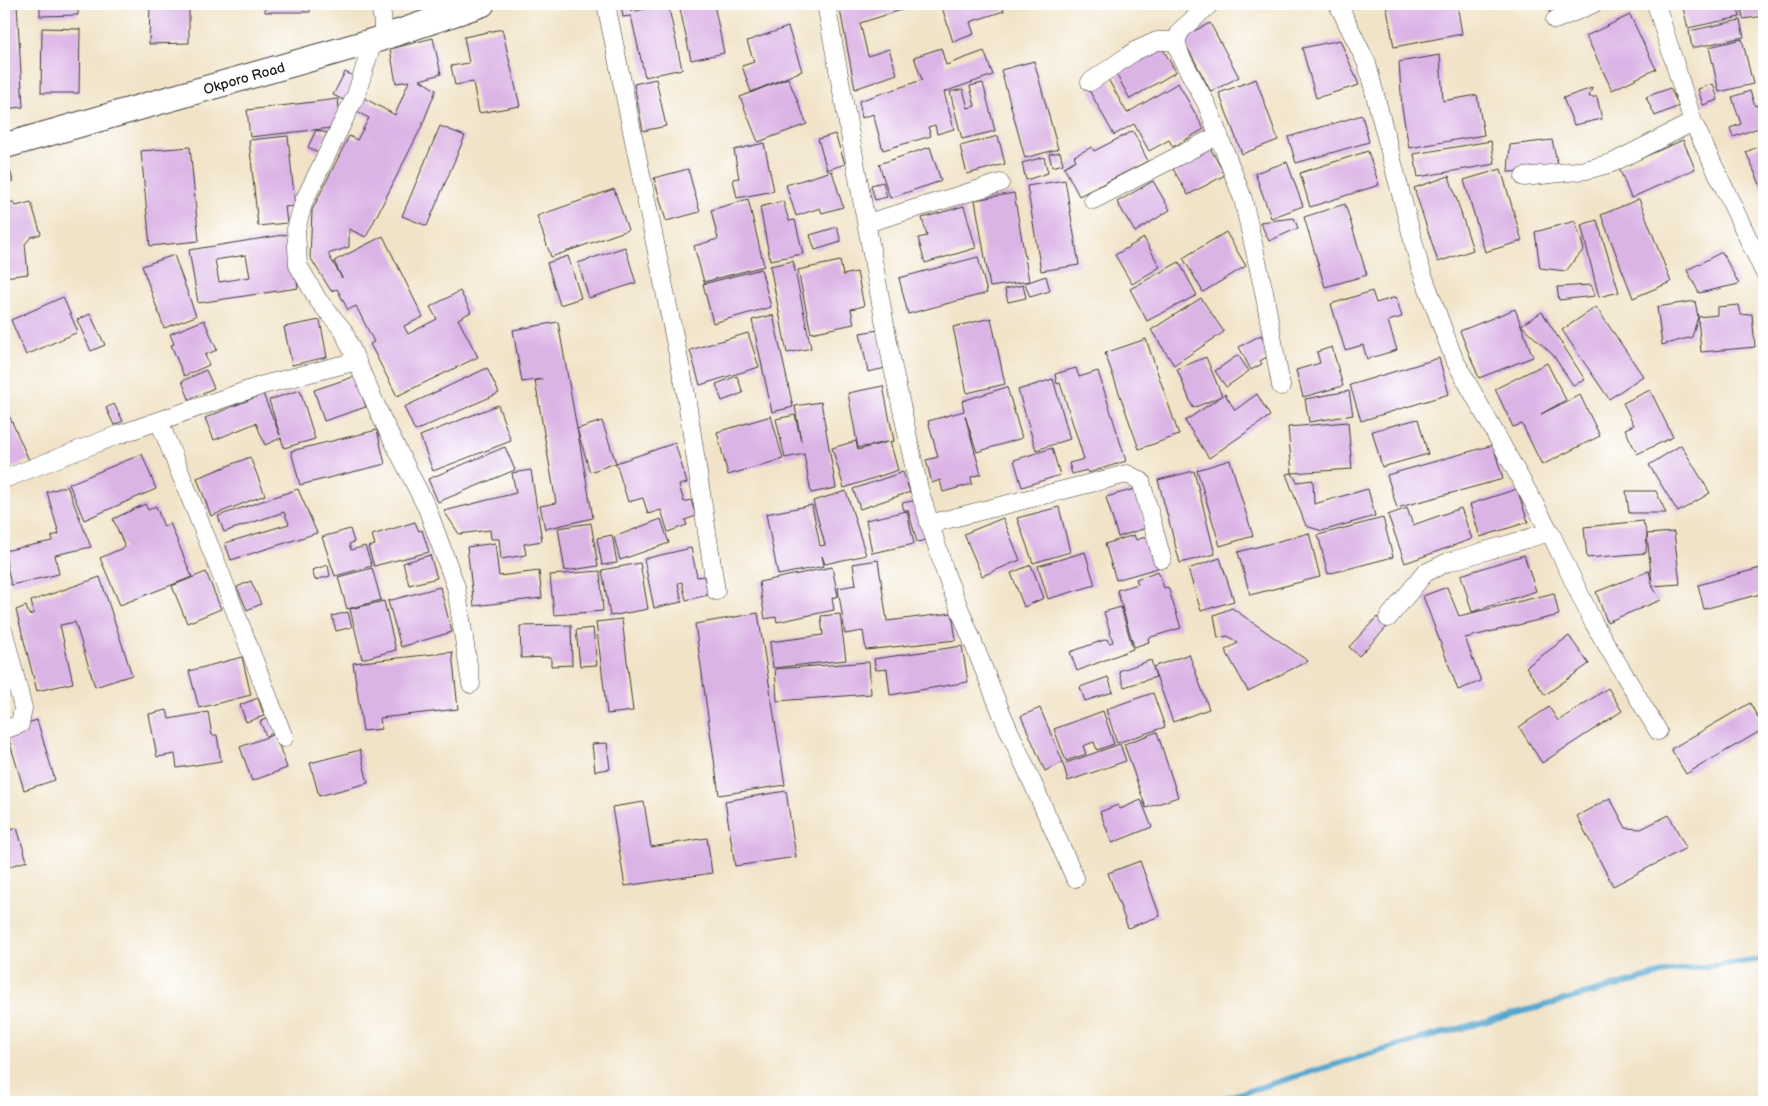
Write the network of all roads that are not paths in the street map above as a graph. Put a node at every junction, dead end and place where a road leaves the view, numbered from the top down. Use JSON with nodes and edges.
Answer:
{"nodes":[{"id":1,"x":381,"y":4,"type":"edge"},
{"id":2,"x":482,"y":4,"type":"edge"},
{"id":3,"x":606,"y":4,"type":"edge"},
{"id":4,"x":826,"y":4,"type":"edge"},
{"id":5,"x":1210,"y":4,"type":"edge"},
{"id":6,"x":1338,"y":4,"type":"edge"},
{"id":7,"x":1593,"y":4,"type":"edge"},
{"id":8,"x":1656,"y":4,"type":"edge"},
{"id":9,"x":1555,"y":20,"type":"dead end"},
{"id":10,"x":379,"y":39,"type":"junction"},
{"id":11,"x":1176,"y":41,"type":"junction"},
{"id":12,"x":1090,"y":82,"type":"dead end"},
{"id":13,"x":1692,"y":122,"type":"junction"},
{"id":14,"x":1219,"y":135,"type":"junction"},
{"id":15,"x":4,"y":146,"type":"edge"},
{"id":16,"x":1524,"y":177,"type":"dead end"},
{"id":17,"x":1000,"y":183,"type":"dead end"},
{"id":18,"x":1093,"y":200,"type":"dead end"},
{"id":19,"x":867,"y":224,"type":"junction"},
{"id":20,"x":1764,"y":272,"type":"edge"},
{"id":21,"x":357,"y":361,"type":"junction"},
{"id":22,"x":1281,"y":386,"type":"dead end"},
{"id":23,"x":159,"y":421,"type":"junction"},
{"id":24,"x":4,"y":479,"type":"edge"},
{"id":25,"x":929,"y":524,"type":"junction"},
{"id":26,"x":1550,"y":532,"type":"junction"},
{"id":27,"x":1162,"y":559,"type":"dead end"},
{"id":28,"x":716,"y":591,"type":"dead end"},
{"id":29,"x":1388,"y":618,"type":"dead end"},
{"id":30,"x":4,"y":633,"type":"edge"},
{"id":31,"x":471,"y":684,"type":"dead end"},
{"id":32,"x":4,"y":730,"type":"edge"},
{"id":33,"x":1658,"y":732,"type":"dead end"},
{"id":34,"x":284,"y":738,"type":"dead end"},
{"id":35,"x":1075,"y":878,"type":"dead end"}],
"edges":[{"from":1,"to":10,"type":"street"},
{"from":2,"to":10,"type":"main road","name":"Okporo Road"},
{"from":3,"to":28,"type":"street"},
{"from":4,"to":19,"type":"street"},
{"from":5,"to":11,"type":"street"},
{"from":6,"to":26,"type":"street"},
{"from":7,"to":9,"type":"street"},
{"from":8,"to":13,"type":"street"},
{"from":10,"to":15,"type":"main road","name":"Okporo Road"},
{"from":10,"to":21,"type":"street"},
{"from":11,"to":12,"type":"street"},
{"from":11,"to":14,"type":"street"},
{"from":13,"to":16,"type":"street"},
{"from":13,"to":20,"type":"street"},
{"from":14,"to":18,"type":"street"},
{"from":14,"to":22,"type":"street"},
{"from":17,"to":19,"type":"street"},
{"from":19,"to":25,"type":"street"},
{"from":21,"to":23,"type":"street"},
{"from":21,"to":31,"type":"street"},
{"from":23,"to":24,"type":"street"},
{"from":23,"to":34,"type":"street"},
{"from":25,"to":27,"type":"street"},
{"from":25,"to":35,"type":"street"},
{"from":26,"to":29,"type":"street"},
{"from":26,"to":33,"type":"street"},
{"from":30,"to":32,"type":"street"}]}
